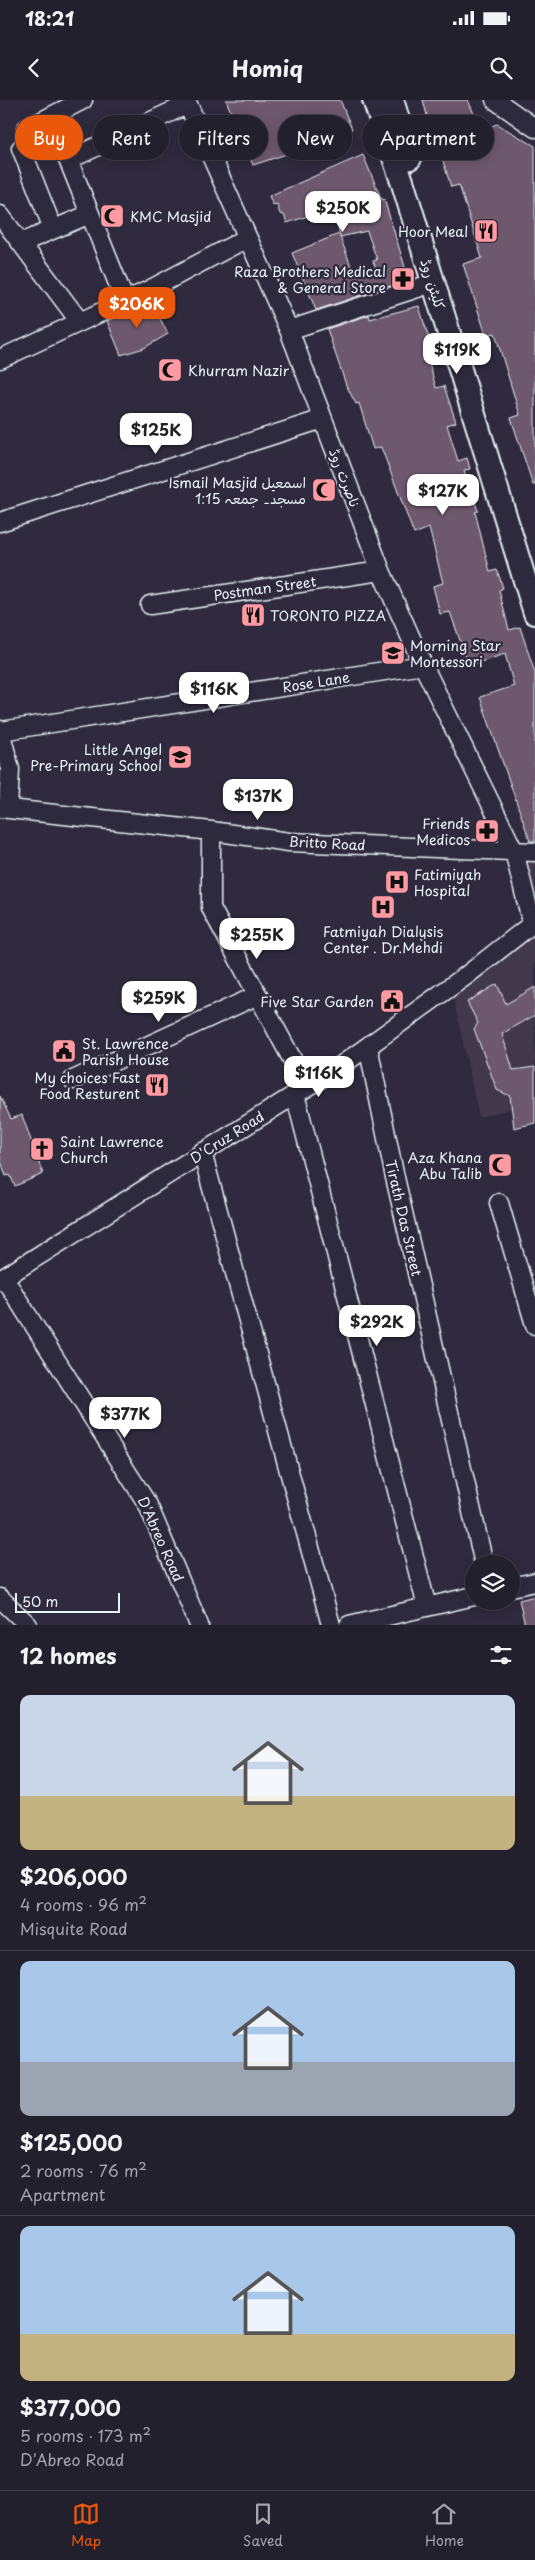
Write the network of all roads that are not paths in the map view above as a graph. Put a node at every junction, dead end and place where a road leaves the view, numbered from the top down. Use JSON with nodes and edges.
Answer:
{"nodes":[{"id":1,"x":83,"y":100,"type":"edge"},
{"id":2,"x":374,"y":100,"type":"edge"},
{"id":3,"x":392,"y":100,"type":"edge"},
{"id":4,"x":495,"y":100,"type":"edge"},
{"id":5,"x":187,"y":102,"type":"edge"},
{"id":6,"x":55,"y":115,"type":"edge"},
{"id":7,"x":535,"y":128,"type":"edge"},
{"id":8,"x":83,"y":153,"type":"edge"},
{"id":9,"x":26,"y":160,"type":"edge"},
{"id":10,"x":68,"y":160,"type":"edge"},
{"id":11,"x":90,"y":214,"type":"junction"},
{"id":12,"x":0,"y":215,"type":"edge"},
{"id":13,"x":53,"y":229,"type":"junction"},
{"id":14,"x":247,"y":238,"type":"junction"},
{"id":15,"x":21,"y":244,"type":"junction"},
{"id":16,"x":433,"y":283,"type":"junction"},
{"id":17,"x":125,"y":301,"type":"junction"},
{"id":18,"x":80,"y":322,"type":"junction"},
{"id":19,"x":289,"y":330,"type":"junction"},
{"id":20,"x":0,"y":359,"type":"edge"},
{"id":21,"x":323,"y":419,"type":"junction"},
{"id":22,"x":0,"y":522,"type":"edge"},
{"id":23,"x":535,"y":562,"type":"edge"},
{"id":24,"x":381,"y":571,"type":"junction"},
{"id":25,"x":150,"y":605,"type":"dead end"},
{"id":26,"x":535,"y":613,"type":"edge"},
{"id":27,"x":423,"y":665,"type":"junction"},
{"id":28,"x":0,"y":730,"type":"edge"},
{"id":29,"x":4,"y":808,"type":"edge"},
{"id":30,"x":211,"y":831,"type":"junction"},
{"id":31,"x":514,"y":851,"type":"junction"},
{"id":32,"x":535,"y":852,"type":"edge"},
{"id":33,"x":258,"y":995,"type":"junction"},
{"id":34,"x":368,"y":1046,"type":"junction"},
{"id":35,"x":73,"y":1080,"type":"dead end"},
{"id":36,"x":301,"y":1091,"type":"junction"},
{"id":37,"x":202,"y":1152,"type":"junction"},
{"id":38,"x":499,"y":1203,"type":"dead end"},
{"id":39,"x":2,"y":1279,"type":"edge"},
{"id":40,"x":535,"y":1324,"type":"edge"},
{"id":41,"x":482,"y":1555,"type":"edge"},
{"id":42,"x":535,"y":1582,"type":"edge"},
{"id":43,"x":520,"y":1585,"type":"edge"},
{"id":44,"x":0,"y":1598,"type":"edge"},
{"id":45,"x":465,"y":1598,"type":"edge"},
{"id":46,"x":427,"y":1607,"type":"junction"},
{"id":47,"x":28,"y":1625,"type":"edge"},
{"id":48,"x":199,"y":1625,"type":"edge"},
{"id":49,"x":331,"y":1625,"type":"edge"},
{"id":50,"x":349,"y":1625,"type":"edge"}],
"edges":[{"from":1,"to":6,"type":"street"},
{"from":2,"to":16,"type":"main road","name":"کلیٹن روڈ"},
{"from":3,"to":23,"type":"main road","name":"کلیٹن روڈ"},
{"from":4,"to":7,"type":"street"},
{"from":5,"to":8,"type":"street"},
{"from":5,"to":14,"type":"street","name":"ناصرت روڈ"},
{"from":9,"to":13,"type":"street"},
{"from":10,"to":11,"type":"street"},
{"from":11,"to":13,"type":"street"},
{"from":11,"to":17,"type":"street"},
{"from":12,"to":15,"type":"street"},
{"from":13,"to":15,"type":"street"},
{"from":14,"to":17,"type":"street"},
{"from":14,"to":19,"type":"street","name":"ناصرت روڈ"},
{"from":15,"to":18,"type":"street"},
{"from":16,"to":19,"type":"street"},
{"from":16,"to":26,"type":"main road","name":"کلیٹن روڈ"},
{"from":17,"to":18,"type":"street"},
{"from":18,"to":20,"type":"street"},
{"from":19,"to":21,"type":"street","name":"ناصرت روڈ"},
{"from":21,"to":22,"type":"street"},
{"from":21,"to":24,"type":"street","name":"ناصرت روڈ"},
{"from":24,"to":25,"type":"street","name":"Postman Street"},
{"from":24,"to":27,"type":"street","name":"ناصرت روڈ"},
{"from":27,"to":28,"type":"street","name":"Rose Lane"},
{"from":27,"to":31,"type":"street","name":"ناصرت روڈ"},
{"from":28,"to":29,"type":"street"},
{"from":29,"to":30,"type":"street","name":"Britto Road"},
{"from":30,"to":31,"type":"street","name":"Britto Road"},
{"from":30,"to":33,"type":"street"},
{"from":31,"to":32,"type":"street","name":"Britto Road"},
{"from":31,"to":34,"type":"street","name":"D'Cruz Road"},
{"from":33,"to":35,"type":"street"},
{"from":33,"to":36,"type":"street"},
{"from":34,"to":36,"type":"street","name":"D'Cruz Road"},
{"from":34,"to":41,"type":"street","name":"Tirath Das Street"},
{"from":36,"to":37,"type":"street","name":"D'Cruz Road"},
{"from":36,"to":46,"type":"street"},
{"from":37,"to":39,"type":"street","name":"D'Cruz Road"},
{"from":37,"to":49,"type":"street"},
{"from":38,"to":40,"type":"street"},
{"from":39,"to":48,"type":"street","name":"D'Abreo Road"},
{"from":42,"to":43,"type":"street"},
{"from":44,"to":47,"type":"street"},
{"from":45,"to":46,"type":"street"},
{"from":46,"to":50,"type":"street"}]}
